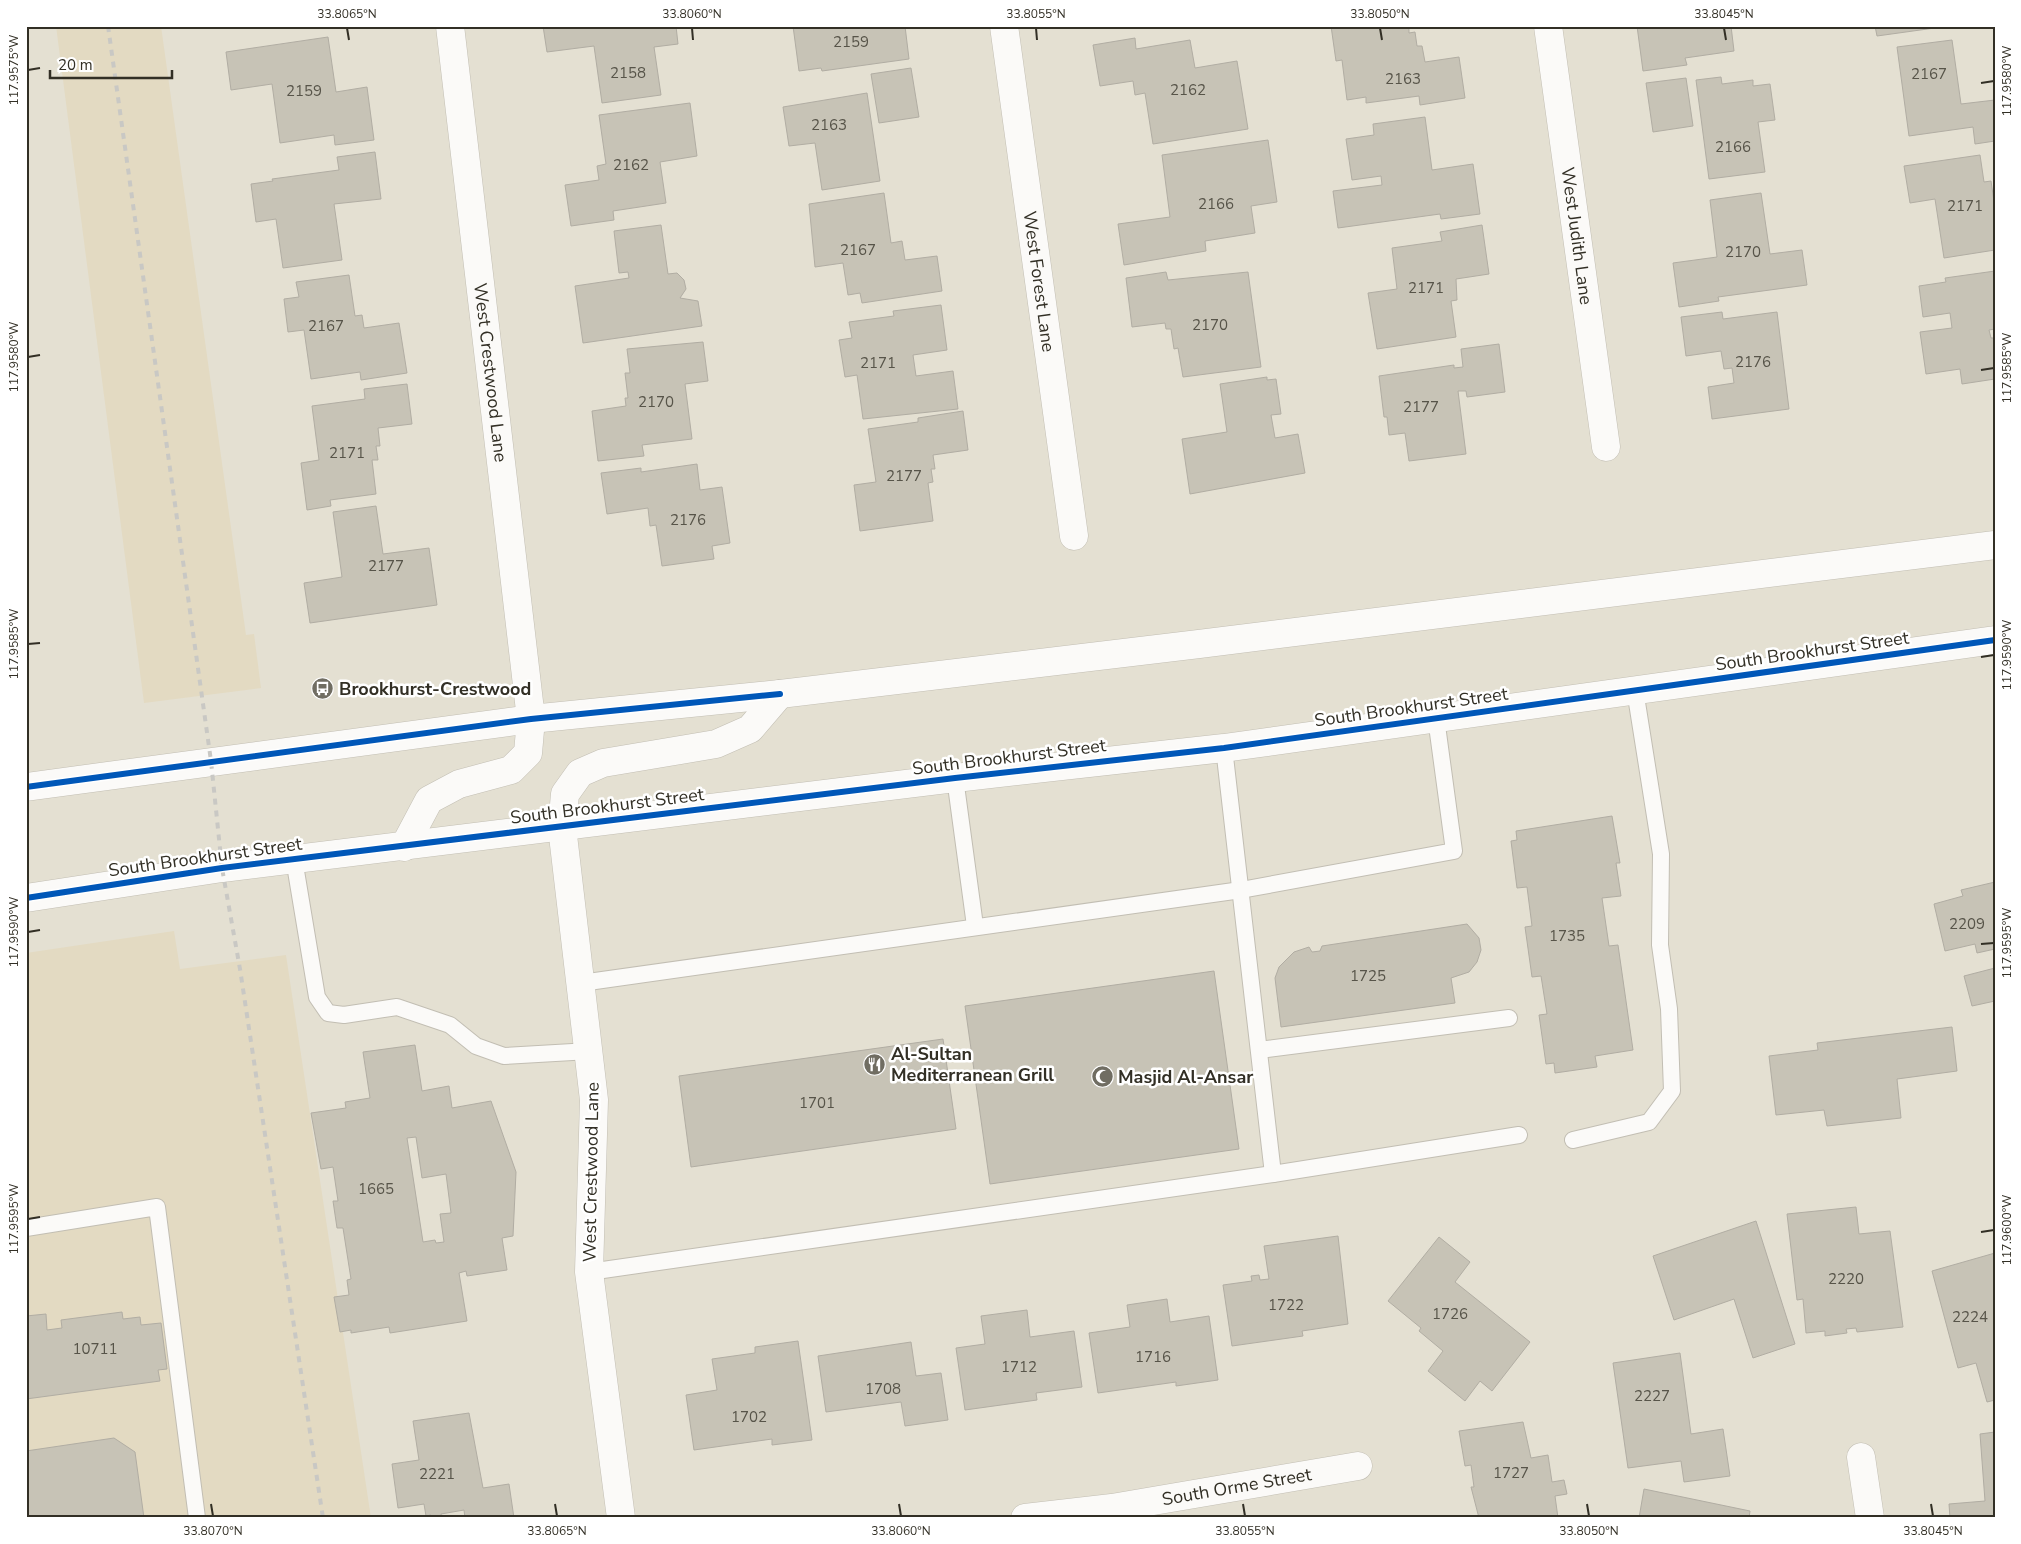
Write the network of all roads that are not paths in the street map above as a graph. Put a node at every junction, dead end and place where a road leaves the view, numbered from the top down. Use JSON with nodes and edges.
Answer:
{"nodes":[{"id":1,"x":450,"y":26,"type":"edge"},
{"id":2,"x":1004,"y":26,"type":"edge"},
{"id":3,"x":1548,"y":26,"type":"edge"},
{"id":4,"x":1606,"y":447,"type":"dead end"},
{"id":5,"x":1074,"y":536,"type":"dead end"},
{"id":6,"x":1995,"y":545,"type":"edge"},
{"id":7,"x":1995,"y":640,"type":"edge"},
{"id":8,"x":1635,"y":690,"type":"junction"},
{"id":9,"x":780,"y":694,"type":"junction"},
{"id":10,"x":1436,"y":718,"type":"junction"},
{"id":11,"x":531,"y":719,"type":"junction"},
{"id":12,"x":1224,"y":748,"type":"junction"},
{"id":13,"x":955,"y":778,"type":"junction"},
{"id":14,"x":26,"y":787,"type":"edge"},
{"id":15,"x":562,"y":827,"type":"junction"},
{"id":16,"x":404,"y":847,"type":"junction"},
{"id":17,"x":294,"y":859,"type":"junction"},
{"id":18,"x":1241,"y":890,"type":"junction"},
{"id":19,"x":26,"y":898,"type":"edge"},
{"id":20,"x":976,"y":926,"type":"junction"},
{"id":21,"x":581,"y":983,"type":"junction"},
{"id":22,"x":1509,"y":1018,"type":"dead end"},
{"id":23,"x":1259,"y":1050,"type":"junction"},
{"id":24,"x":590,"y":1051,"type":"junction"},
{"id":25,"x":1519,"y":1135,"type":"dead end"},
{"id":26,"x":1573,"y":1140,"type":"dead end"},
{"id":27,"x":1273,"y":1174,"type":"junction"},
{"id":28,"x":26,"y":1228,"type":"edge"},
{"id":29,"x":589,"y":1272,"type":"junction"},
{"id":30,"x":1861,"y":1457,"type":"dead end"},
{"id":31,"x":1358,"y":1466,"type":"dead end"},
{"id":32,"x":1113,"y":1513,"type":"edge"},
{"id":33,"x":197,"y":1518,"type":"edge"},
{"id":34,"x":621,"y":1518,"type":"edge"},
{"id":35,"x":1025,"y":1518,"type":"edge"},
{"id":36,"x":1870,"y":1518,"type":"edge"}],
"edges":[{"from":1,"to":11,"type":"main road","name":"West Crestwood Lane"},
{"from":2,"to":5,"type":"main road","name":"West Forest Lane"},
{"from":3,"to":4,"type":"main road","name":"West Judith Lane"},
{"from":6,"to":9,"type":"main road"},
{"from":7,"to":8,"type":"main road","name":"South Brookhurst Street"},
{"from":8,"to":10,"type":"main road","name":"South Brookhurst Street"},
{"from":8,"to":26,"type":"lane"},
{"from":9,"to":11,"type":"main road"},
{"from":9,"to":15,"type":"main road","name":"West Crestwood Lane"},
{"from":10,"to":12,"type":"main road","name":"South Brookhurst Street"},
{"from":10,"to":18,"type":"lane"},
{"from":11,"to":14,"type":"main road"},
{"from":11,"to":16,"type":"main road","name":"West Crestwood Lane"},
{"from":12,"to":13,"type":"main road","name":"South Brookhurst Street"},
{"from":12,"to":18,"type":"lane"},
{"from":13,"to":15,"type":"main road","name":"South Brookhurst Street"},
{"from":13,"to":20,"type":"lane"},
{"from":15,"to":16,"type":"main road","name":"South Brookhurst Street"},
{"from":15,"to":21,"type":"main road","name":"West Crestwood Lane"},
{"from":16,"to":17,"type":"main road","name":"South Brookhurst Street"},
{"from":17,"to":19,"type":"main road","name":"South Brookhurst Street"},
{"from":17,"to":24,"type":"lane"},
{"from":18,"to":20,"type":"lane"},
{"from":18,"to":23,"type":"lane"},
{"from":20,"to":21,"type":"lane"},
{"from":21,"to":24,"type":"main road","name":"West Crestwood Lane"},
{"from":22,"to":23,"type":"lane"},
{"from":23,"to":27,"type":"lane"},
{"from":24,"to":29,"type":"main road","name":"West Crestwood Lane"},
{"from":25,"to":27,"type":"lane"},
{"from":27,"to":29,"type":"lane"},
{"from":28,"to":33,"type":"lane"},
{"from":29,"to":34,"type":"main road","name":"West Crestwood Lane"},
{"from":30,"to":36,"type":"main road"},
{"from":31,"to":32,"type":"main road","name":"South Orme Street"},
{"from":32,"to":35,"type":"main road","name":"South Orme Street"}]}
